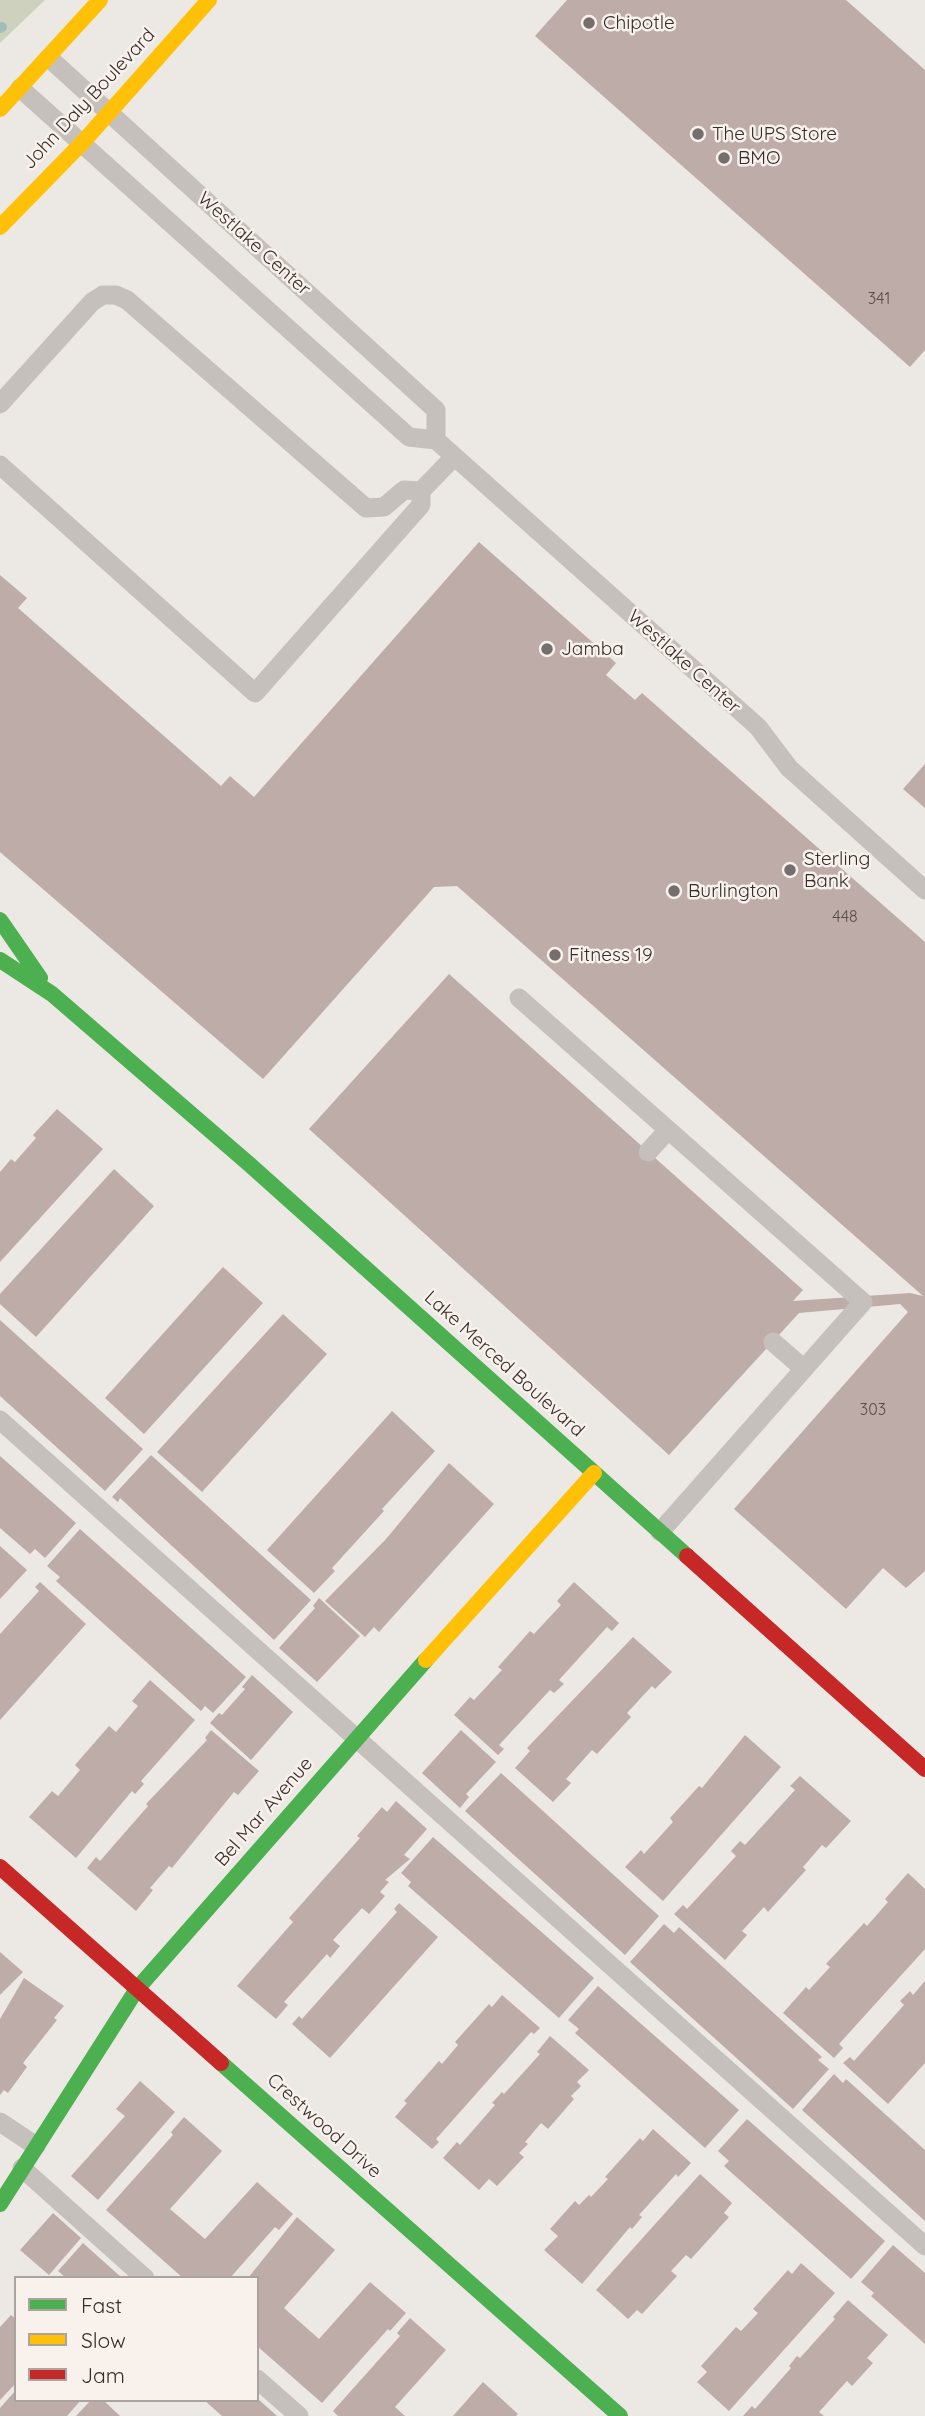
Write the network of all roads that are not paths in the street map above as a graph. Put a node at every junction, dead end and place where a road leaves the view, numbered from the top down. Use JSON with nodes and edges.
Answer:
{"nodes":[{"id":1,"x":100,"y":0,"type":"edge"},
{"id":2,"x":209,"y":0,"type":"edge"},
{"id":3,"x":48,"y":58,"type":"junction"},
{"id":4,"x":20,"y":88,"type":"junction"},
{"id":5,"x":0,"y":109,"type":"edge"},
{"id":6,"x":110,"y":113,"type":"junction"},
{"id":7,"x":83,"y":142,"type":"junction"},
{"id":8,"x":0,"y":227,"type":"edge"},
{"id":9,"x":0,"y":404,"type":"edge"},
{"id":10,"x":436,"y":440,"type":"junction"},
{"id":11,"x":454,"y":457,"type":"junction"},
{"id":12,"x":0,"y":465,"type":"edge"},
{"id":13,"x":421,"y":491,"type":"junction"},
{"id":14,"x":925,"y":890,"type":"edge"},
{"id":15,"x":0,"y":920,"type":"edge"},
{"id":16,"x":0,"y":960,"type":"edge"},
{"id":17,"x":51,"y":994,"type":"junction"},
{"id":18,"x":519,"y":998,"type":"dead end"},
{"id":19,"x":668,"y":1130,"type":"junction"},
{"id":20,"x":648,"y":1152,"type":"dead end"},
{"id":21,"x":773,"y":1342,"type":"dead end"},
{"id":22,"x":804,"y":1369,"type":"junction"},
{"id":23,"x":0,"y":1420,"type":"edge"},
{"id":24,"x":594,"y":1473,"type":"junction"},
{"id":25,"x":660,"y":1532,"type":"junction"},
{"id":26,"x":357,"y":1737,"type":"junction"},
{"id":27,"x":925,"y":1769,"type":"edge"},
{"id":28,"x":0,"y":1867,"type":"edge"},
{"id":29,"x":137,"y":1989,"type":"junction"},
{"id":30,"x":0,"y":2122,"type":"edge"},
{"id":31,"x":36,"y":2146,"type":"junction"},
{"id":32,"x":22,"y":2168,"type":"junction"},
{"id":33,"x":0,"y":2204,"type":"edge"},
{"id":34,"x":925,"y":2246,"type":"edge"},
{"id":35,"x":143,"y":2276,"type":"edge"},
{"id":36,"x":259,"y":2380,"type":"edge"},
{"id":37,"x":299,"y":2416,"type":"edge"},
{"id":38,"x":620,"y":2416,"type":"edge"}],
"edges":[{"from":1,"to":3,"type":"street"},
{"from":2,"to":6,"type":"street","name":"John Daly Boulevard"},
{"from":3,"to":4,"type":"street"},
{"from":3,"to":6,"type":"lane","name":"Westlake Center"},
{"from":4,"to":5,"type":"street"},
{"from":4,"to":7,"type":"lane","name":"Westlake Center"},
{"from":6,"to":7,"type":"street","name":"John Daly Boulevard"},
{"from":6,"to":10,"type":"lane","name":"Westlake Center"},
{"from":7,"to":8,"type":"street","name":"John Daly Boulevard"},
{"from":7,"to":10,"type":"lane","name":"Westlake Center"},
{"from":9,"to":13,"type":"lane"},
{"from":10,"to":11,"type":"lane","name":"Westlake Center"},
{"from":11,"to":13,"type":"lane"},
{"from":11,"to":14,"type":"lane","name":"Westlake Center"},
{"from":12,"to":13,"type":"lane"},
{"from":15,"to":17,"type":"street","name":"Lake Merced Boulevard"},
{"from":16,"to":17,"type":"street","name":"Lake Merced Boulevard"},
{"from":17,"to":24,"type":"street","name":"Lake Merced Boulevard"},
{"from":18,"to":19,"type":"lane"},
{"from":19,"to":20,"type":"lane"},
{"from":19,"to":22,"type":"lane"},
{"from":21,"to":22,"type":"lane"},
{"from":22,"to":25,"type":"lane"},
{"from":23,"to":26,"type":"lane"},
{"from":24,"to":25,"type":"street","name":"Lake Merced Boulevard"},
{"from":24,"to":26,"type":"street","name":"Bel Mar Avenue"},
{"from":25,"to":27,"type":"street","name":"Lake Merced Boulevard"},
{"from":26,"to":29,"type":"street","name":"Bel Mar Avenue"},
{"from":26,"to":34,"type":"lane"},
{"from":28,"to":29,"type":"street","name":"Crestwood Drive"},
{"from":29,"to":31,"type":"street","name":"Bel Mar Avenue"},
{"from":29,"to":38,"type":"street","name":"Crestwood Drive"},
{"from":30,"to":31,"type":"lane"},
{"from":31,"to":32,"type":"street","name":"Bel Mar Avenue"},
{"from":32,"to":33,"type":"street","name":"Bel Mar Avenue"},
{"from":32,"to":35,"type":"lane"},
{"from":36,"to":37,"type":"lane"}]}
